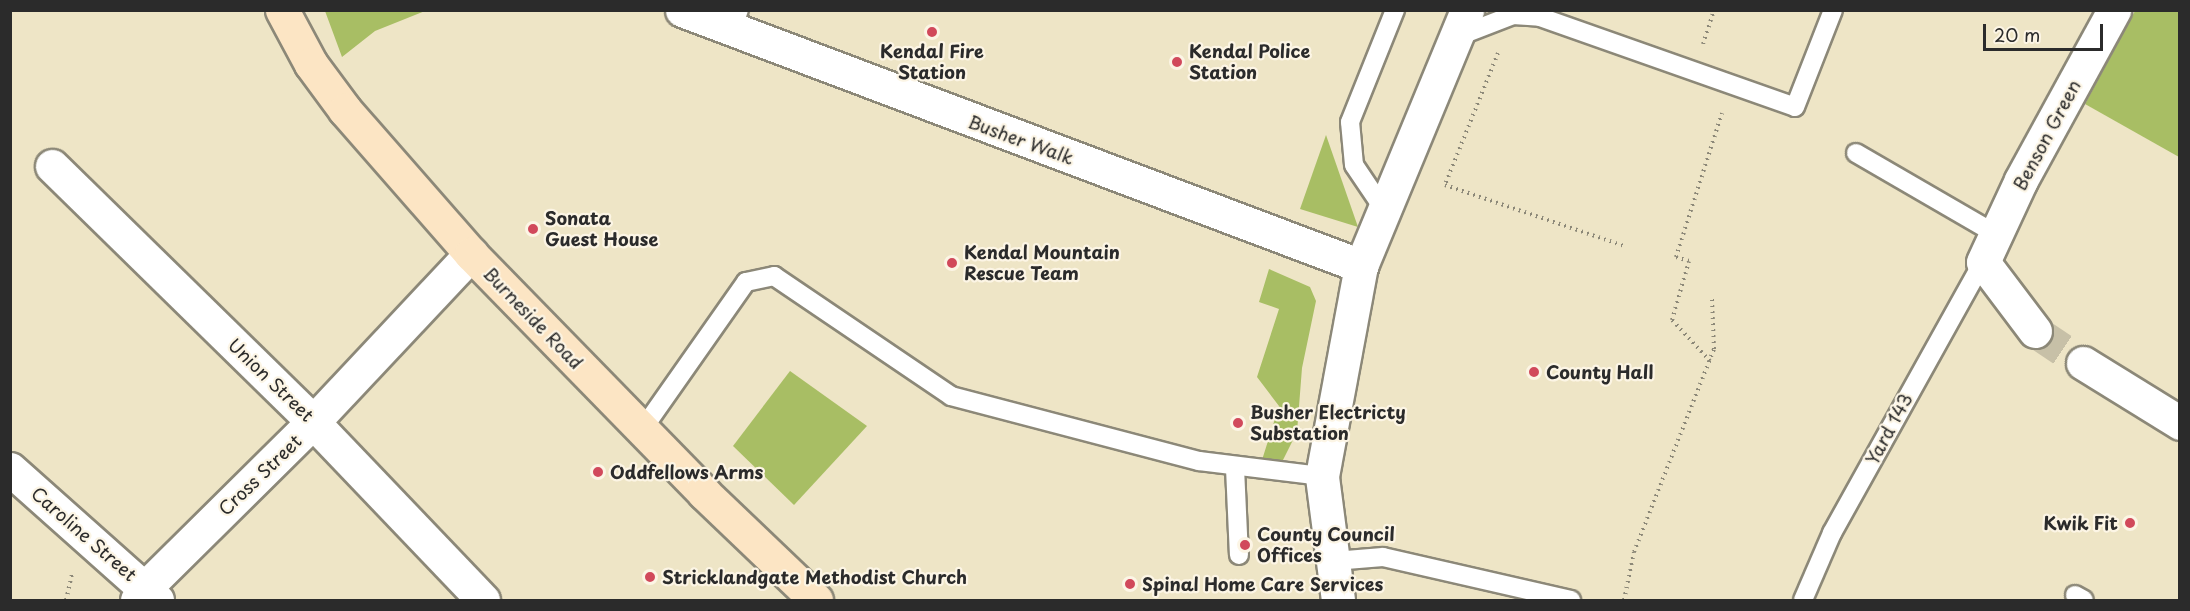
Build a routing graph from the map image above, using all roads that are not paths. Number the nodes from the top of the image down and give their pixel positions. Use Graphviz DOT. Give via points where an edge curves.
graph roads {
  1 [pos="282,10"];
  2 [pos="682,10"];
  3 [pos="1395,10"];
  4 [pos="1833,10"];
  5 [pos="2114,10"];
  6 [pos="736,21"];
  7 [pos="1460,24"];
  8 [pos="1856,153"];
  9 [pos="52,166"];
  10 [pos="1385,211"];
  11 [pos="1990,248"];
  12 [pos="471,254"];
  13 [pos="1361,266"];
  14 [pos="2035,331"];
  15 [pos="2083,363"];
  16 [pos="314,422"];
  17 [pos="2180,423"];
  18 [pos="642,430"];
  19 [pos="1235,468"];
  20 [pos="10,469"];
  21 [pos="1322,476"];
  22 [pos="1239,555"];
  23 [pos="1334,561"];
  24 [pos="146,596"];
  25 [pos="483,600"];
  26 [pos="816,600"];
  27 [pos="1338,600"];
  28 [pos="1571,600"];
  29 [pos="1803,600"];
  1 -- 12 [label="street, Burneside Road" via="311,64 345,110"];
  2 -- 6 [label="street, Busher Walk"];
  3 -- 10 [label="lane" via="1350,122 1354,165"];
  4 -- 7 [label="lane" via="1795,107 1540,17 1513,15"];
  5 -- 11 [label="street, Benson Green" via="2021,180"];
  6 -- 13 [label="street, Busher Walk"];
  7 -- 10 [label="street"];
  8 -- 11 [label="lane"];
  9 -- 16 [label="street, Union Street"];
  10 -- 13 [label="street"];
  11 -- 14 [label="street"];
  11 -- 29 [label="lane, Yard 143" via="1832,533"];
  12 -- 16 [label="street, Cross Street"];
  12 -- 18 [label="street, Burneside Road"];
  13 -- 21 [label="street"];
  15 -- 17 [label="street"];
  16 -- 24 [label="street, Cross Street"];
  16 -- 25 [label="street, Union Street"];
  18 -- 19 [label="lane" via="746,282 774,276 951,396"];
  18 -- 26 [label="street, Burneside Road"];
  19 -- 21 [label="lane"];
  19 -- 22 [label="lane"];
  20 -- 24 [label="street, Caroline Street"];
  21 -- 23 [label="street"];
  23 -- 27 [label="street"];
  23 -- 28 [label="lane" via="1383,556"];
}
